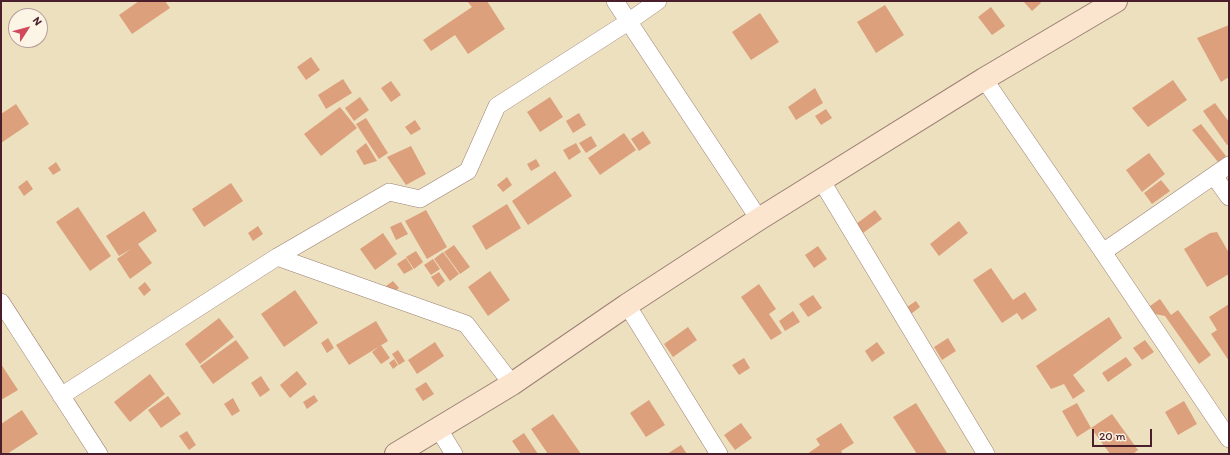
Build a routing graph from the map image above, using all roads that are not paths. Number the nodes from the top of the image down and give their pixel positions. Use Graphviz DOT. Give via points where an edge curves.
graph roads {
  1 [pos="615,1"];
  2 [pos="658,1"];
  3 [pos="1116,1"];
  4 [pos="628,22"];
  5 [pos="984,79"];
  6 [pos="1229,165"];
  7 [pos="1214,176"];
  8 [pos="822,180"];
  9 [pos="1229,197"];
  10 [pos="759,219"];
  11 [pos="1103,252"];
  12 [pos="277,257"];
  13 [pos="1,302"];
  14 [pos="627,305"];
  15 [pos="512,384"];
  16 [pos="61,396"];
  17 [pos="438,428"];
  18 [pos="1229,437"];
  19 [pos="99,454"];
  20 [pos="396,454"];
  21 [pos="454,454"];
  22 [pos="719,454"];
  23 [pos="986,454"];
  1 -- 4 [label="street"];
  2 -- 4 [label="street"];
  3 -- 5 [label="street"];
  4 -- 10 [label="street"];
  4 -- 12 [label="street" via="497,106 468,172 420,199 389,192"];
  5 -- 8 [label="street"];
  5 -- 11 [label="street"];
  6 -- 7 [label="street"];
  7 -- 9 [label="street"];
  7 -- 11 [label="street"];
  8 -- 10 [label="street"];
  8 -- 23 [label="street"];
  10 -- 14 [label="street"];
  11 -- 18 [label="street"];
  12 -- 15 [label="street" via="466,324"];
  12 -- 16 [label="street"];
  13 -- 16 [label="street"];
  14 -- 15 [label="street"];
  14 -- 22 [label="street"];
  15 -- 17 [label="street"];
  16 -- 19 [label="street"];
  17 -- 20 [label="street"];
  17 -- 21 [label="street"];
}
